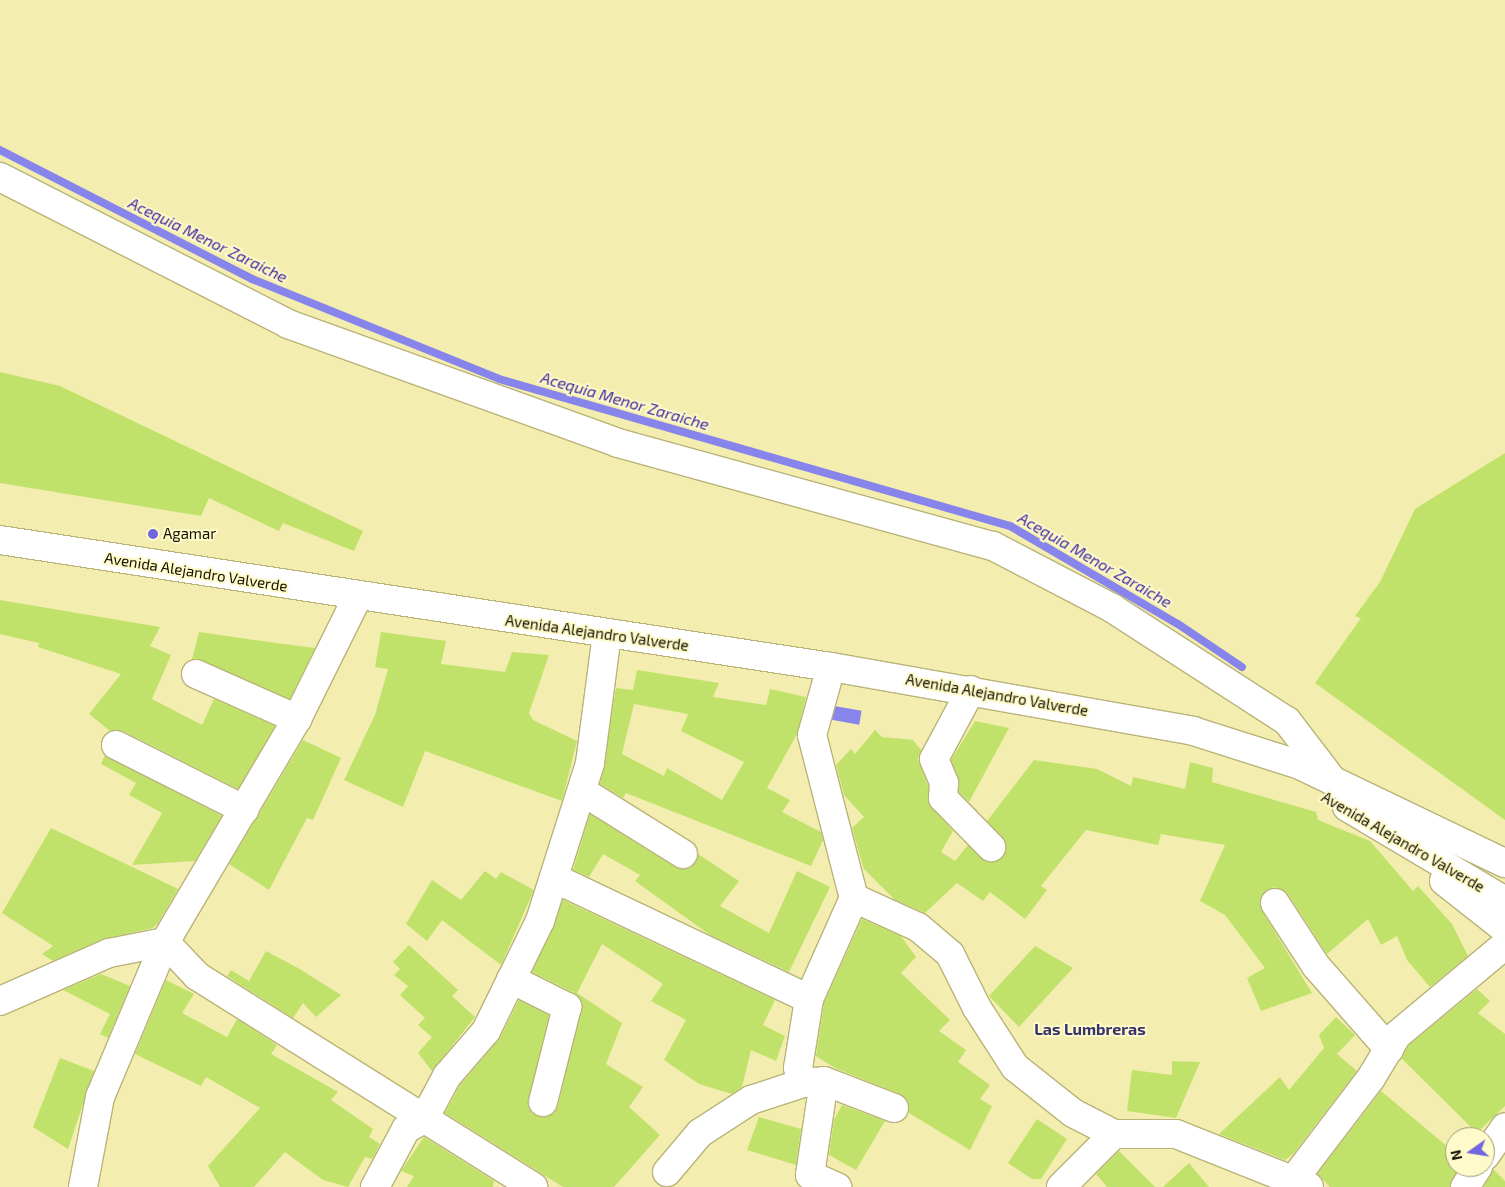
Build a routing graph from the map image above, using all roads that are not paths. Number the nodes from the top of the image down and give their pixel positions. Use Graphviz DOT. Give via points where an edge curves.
graph roads {
  1 [pos="0,176"];
  2 [pos="0,540"];
  3 [pos="357,598"];
  4 [pos="607,634"];
  5 [pos="831,667"];
  6 [pos="196,674"];
  7 [pos="971,690"];
  8 [pos="297,719"];
  9 [pos="1193,731"];
  10 [pos="116,745"];
  11 [pos="1333,781"];
  12 [pos="582,791"];
  13 [pos="244,810"];
  14 [pos="1359,813"];
  15 [pos="991,847"];
  16 [pos="683,854"];
  17 [pos="1505,863"];
  18 [pos="554,878"];
  19 [pos="854,898"];
  20 [pos="1505,901"];
  21 [pos="1275,903"];
  22 [pos="1505,929"];
  23 [pos="165,942"];
  24 [pos="1505,945"];
  25 [pos="511,979"];
  26 [pos="809,999"];
  27 [pos="0,1002"];
  28 [pos="1389,1049"];
  29 [pos="814,1082"];
  30 [pos="543,1102"];
  31 [pos="894,1108"];
  32 [pos="424,1119"];
  33 [pos="1505,1127"];
  34 [pos="1114,1134"];
  35 [pos="1495,1142"];
  36 [pos="666,1172"];
  37 [pos="521,1184"];
  38 [pos="1297,1185"];
  39 [pos="83,1187"];
  40 [pos="375,1187"];
  41 [pos="838,1187"];
  42 [pos="1061,1187"];
  1 -- 11 [label="street" via="288,324 618,442 992,546 1112,608 1286,721"];
  2 -- 3 [label="street, Avenida Alejandro Valverde"];
  3 -- 4 [label="street, Avenida Alejandro Valverde"];
  3 -- 8 [label="street"];
  4 -- 5 [label="street, Avenida Alejandro Valverde"];
  4 -- 12 [label="street" via="590,763"];
  5 -- 7 [label="street, Avenida Alejandro Valverde"];
  5 -- 19 [label="street" via="812,735"];
  6 -- 8 [label="street"];
  7 -- 9 [label="street, Avenida Alejandro Valverde"];
  7 -- 15 [label="street" via="934,759 944,783 943,798"];
  8 -- 13 [label="street"];
  9 -- 11 [label="street, Avenida Alejandro Valverde" via="1300,766"];
  9 -- 14 [label="street, Avenida Alejandro Valverde"];
  10 -- 13 [label="street"];
  11 -- 17 [label="street, Avenida Alejandro Valverde"];
  12 -- 16 [label="street"];
  12 -- 18 [label="street"];
  13 -- 23 [label="street"];
  14 -- 20 [label="street, Avenida Alejandro Valverde"];
  14 -- 22 [label="street"];
  18 -- 25 [label="street" via="540,921"];
  18 -- 26 [label="street"];
  19 -- 26 [label="street"];
  19 -- 34 [label="street" via="918,926 950,954 977,1008 1016,1067 1073,1113"];
  21 -- 28 [label="street" via="1316,966"];
  23 -- 27 [label="street" via="109,953"];
  23 -- 32 [label="street" via="197,976"];
  23 -- 39 [label="street" via="100,1097"];
  24 -- 28 [label="street" via="1397,1035"];
  25 -- 30 [label="street" via="567,1007"];
  25 -- 32 [label="street" via="486,1032 447,1076"];
  26 -- 29 [label="street" via="798,1068"];
  28 -- 38 [label="street"];
  29 -- 31 [label="street"];
  29 -- 36 [label="street" via="751,1100 700,1133"];
  29 -- 41 [label="street" via="810,1175"];
  32 -- 37 [label="street"];
  32 -- 40 [label="street" via="406,1129"];
  33 -- 35 [label="street"];
  34 -- 38 [label="street" via="1176,1134"];
  34 -- 42 [label="street"];
}
